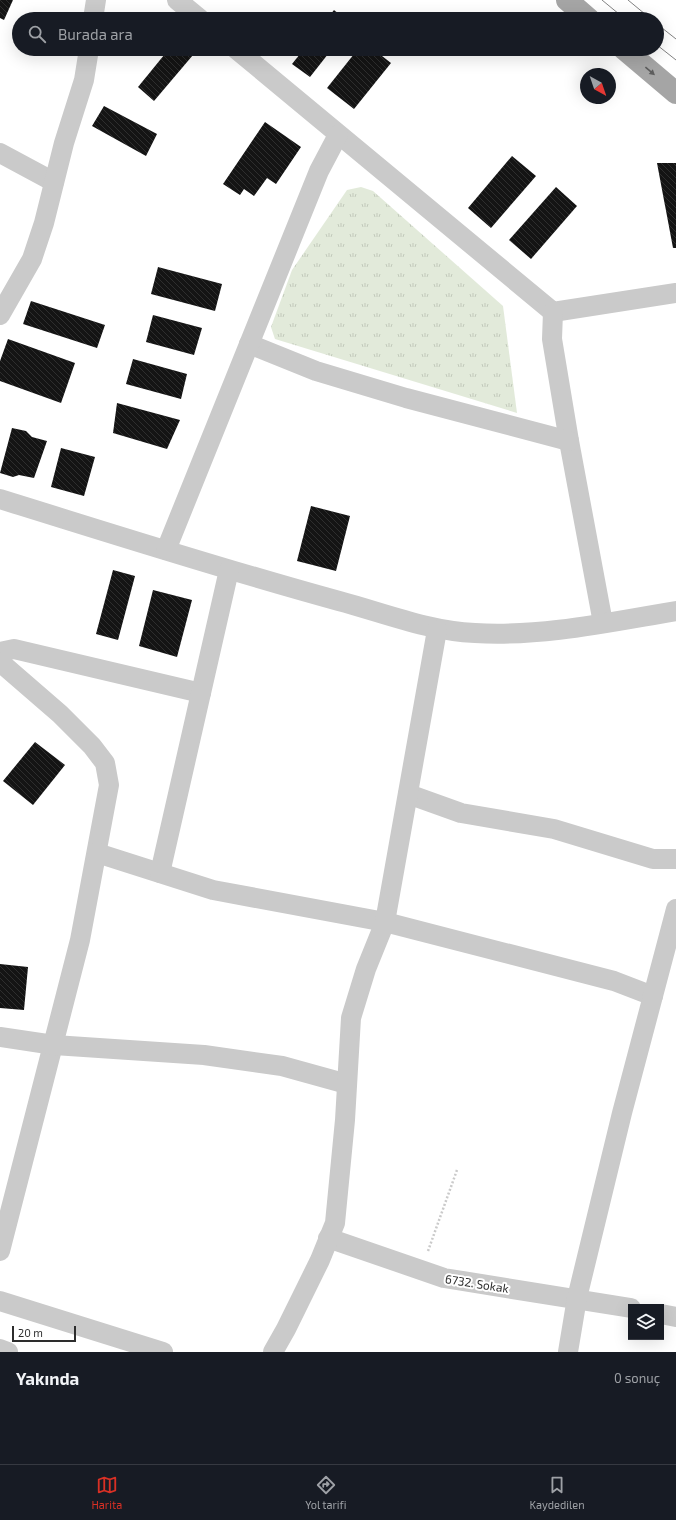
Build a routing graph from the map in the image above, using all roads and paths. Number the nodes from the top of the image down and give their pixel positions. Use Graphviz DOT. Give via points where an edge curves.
graph roads {
  1 [pos="96,0"];
  2 [pos="177,0"];
  3 [pos="567,0"];
  4 [pos="94,12"];
  5 [pos="192,12"];
  6 [pos="581,12"];
  7 [pos="88,56"];
  8 [pos="244,56"];
  9 [pos="632,56"];
  10 [pos="676,93"];
  11 [pos="338,135"];
  12 [pos="0,153"];
  13 [pos="54,182"];
  14 [pos="676,293"];
  15 [pos="553,312"];
  16 [pos="0,315"];
  17 [pos="249,344"];
  18 [pos="569,441"];
  19 [pos="0,499"];
  20 [pos="166,550"];
  21 [pos="229,570"];
  22 [pos="676,611"];
  23 [pos="603,623"];
  24 [pos="437,630"];
  25 [pos="0,652"];
  26 [pos="0,662"];
  27 [pos="201,694"];
  28 [pos="408,794"];
  29 [pos="97,854"];
  30 [pos="676,859"];
  31 [pos="160,873"];
  32 [pos="676,909"];
  33 [pos="385,922"];
  34 [pos="653,996"];
  35 [pos="0,1037"];
  36 [pos="54,1045"];
  37 [pos="347,1084"];
  38 [pos="457,1170"];
  39 [pos="328,1238"];
  40 [pos="0,1251"];
  41 [pos="421,1270"];
  42 [pos="577,1298"];
  43 [pos="0,1300"];
  44 [pos="628,1307"];
  45 [pos="664,1315"];
  46 [pos="676,1317"];
  47 [pos="0,1349"];
  48 [pos="8,1352"];
  49 [pos="163,1352"];
  50 [pos="273,1352"];
  51 [pos="568,1352"];
  1 -- 4 [label="street"];
  2 -- 5 [label="street"];
  3 -- 6 [label="main road"];
  7 -- 13 [label="street" via="84,80"];
  8 -- 11 [label="street"];
  9 -- 10 [label="main road, one-way"];
  11 -- 15 [label="street"];
  11 -- 17 [label="street" via="319,171"];
  12 -- 13 [label="street"];
  13 -- 16 [label="street" via="32,259"];
  14 -- 15 [label="street"];
  15 -- 18 [label="street" via="552,339"];
  17 -- 18 [label="street" via="316,371 406,398"];
  17 -- 20 [label="street"];
  18 -- 23 [label="street"];
  19 -- 20 [label="street"];
  20 -- 21 [label="street"];
  21 -- 24 [label="street"];
  21 -- 27 [label="street"];
  22 -- 23 [label="street"];
  23 -- 24 [label="street" via="504,634"];
  24 -- 28 [label="street"];
  25 -- 27 [label="street" via="14,649"];
  26 -- 29 [label="street" via="60,714 105,763 109,785"];
  27 -- 31 [label="street"];
  28 -- 30 [label="street" via="461,813 554,829 653,859"];
  28 -- 33 [label="street"];
  29 -- 31 [label="street"];
  29 -- 36 [label="street" via="80,940"];
  31 -- 33 [label="street" via="213,890"];
  32 -- 34 [label="street"];
  33 -- 34 [label="street" via="614,981"];
  33 -- 37 [label="street" via="366,969 351,1018"];
  34 -- 42 [label="street"];
  35 -- 36 [label="street"];
  36 -- 37 [label="street" via="204,1055 282,1066"];
  36 -- 40 [label="street"];
  37 -- 39 [label="street" via="335,1223"];
  38 -- 41 [label="path"];
  39 -- 41 [label="street, 6732. Sokak"];
  39 -- 50 [label="street"];
  41 -- 42 [label="street, 6732. Sokak" via="444,1278"];
  42 -- 44 [label="street, 6732. Sokak"];
  42 -- 51 [label="street"];
  43 -- 49 [label="street"];
  45 -- 46 [label="street"];
  47 -- 48 [label="street"];
}
